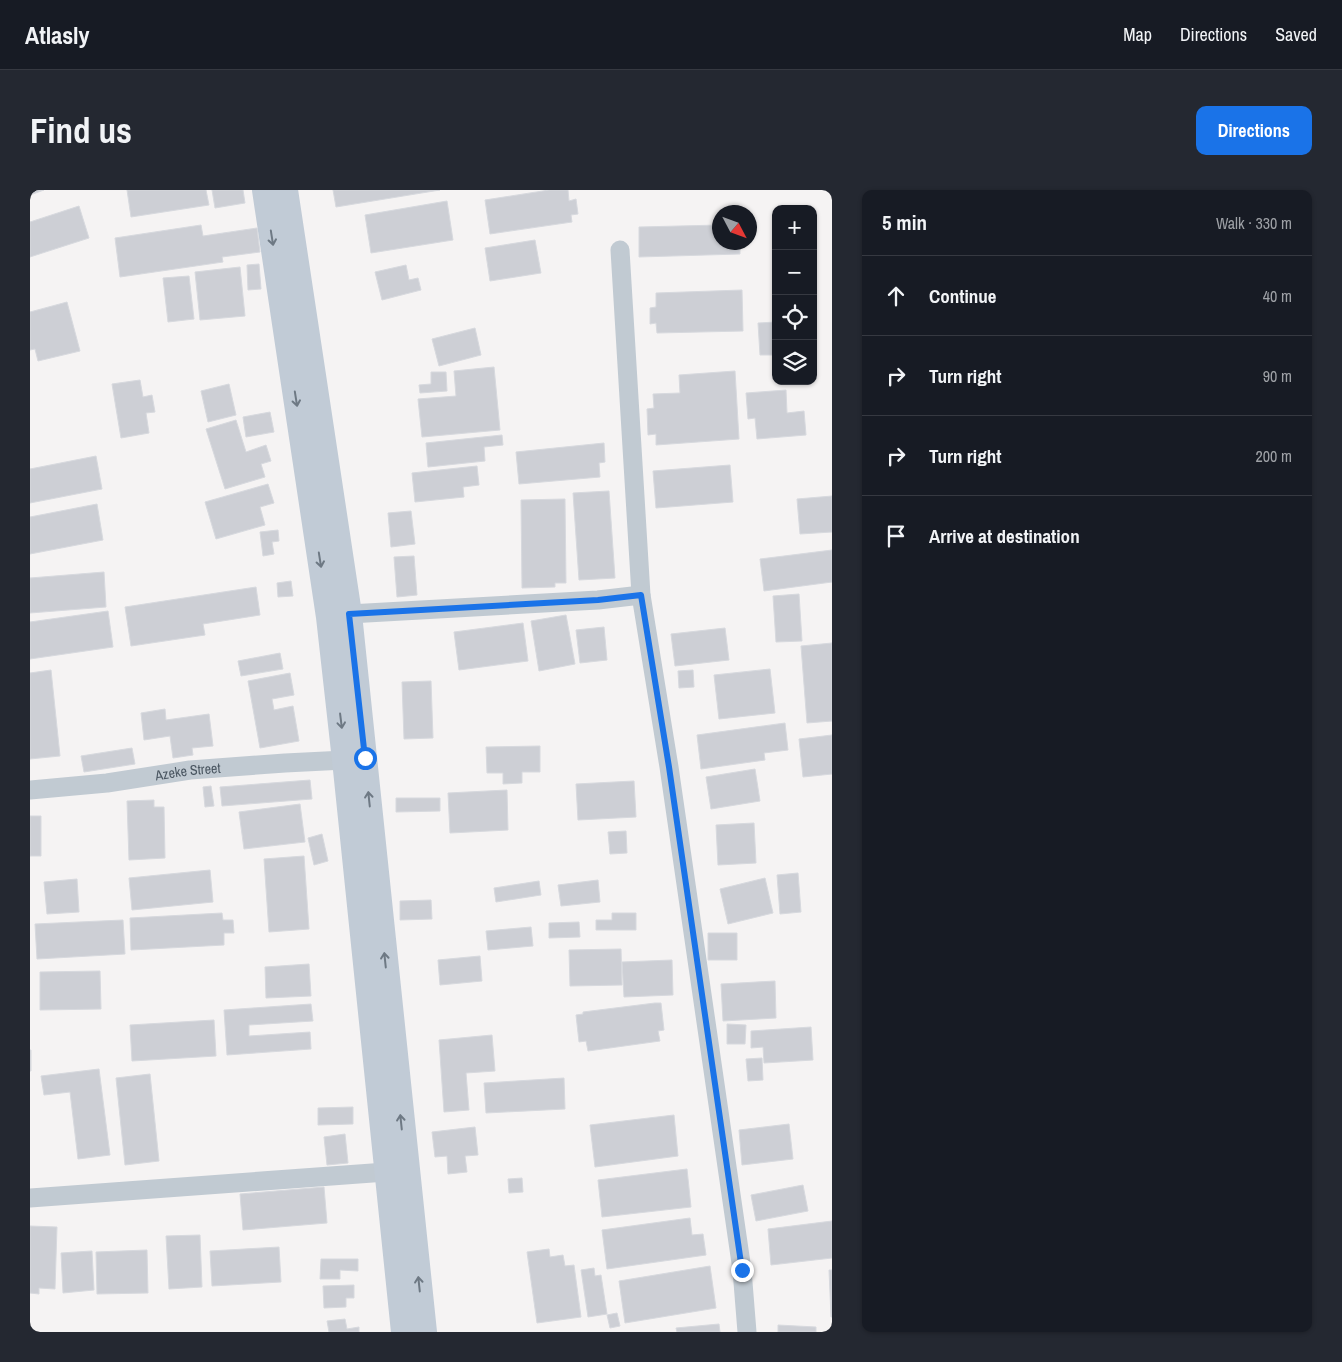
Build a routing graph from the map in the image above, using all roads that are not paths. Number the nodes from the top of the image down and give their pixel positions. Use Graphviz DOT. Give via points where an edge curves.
graph roads {
  1 [pos="265,190"];
  2 [pos="285,190"];
  3 [pos="620,250"];
  4 [pos="641,595"];
  5 [pos="349,614"];
  6 [pos="345,760"];
  7 [pos="30,790"];
  8 [pos="386,1172"];
  9 [pos="30,1198"];
  10 [pos="404,1332"];
  11 [pos="424,1332"];
  12 [pos="747,1332"];
  1 -- 6 [label="main road, one-way" via="328,617"];
  2 -- 5 [label="main road"];
  3 -- 4 [label="street"];
  4 -- 5 [label="street"];
  4 -- 12 [label="street" via="742,1270"];
  11 -- 5 [label="main road, one-way"];
  6 -- 7 [label="street, Azeke Street" via="190,770"];
  6 -- 8 [label="main road"];
  8 -- 9 [label="street"];
  8 -- 10 [label="main road"];
}
